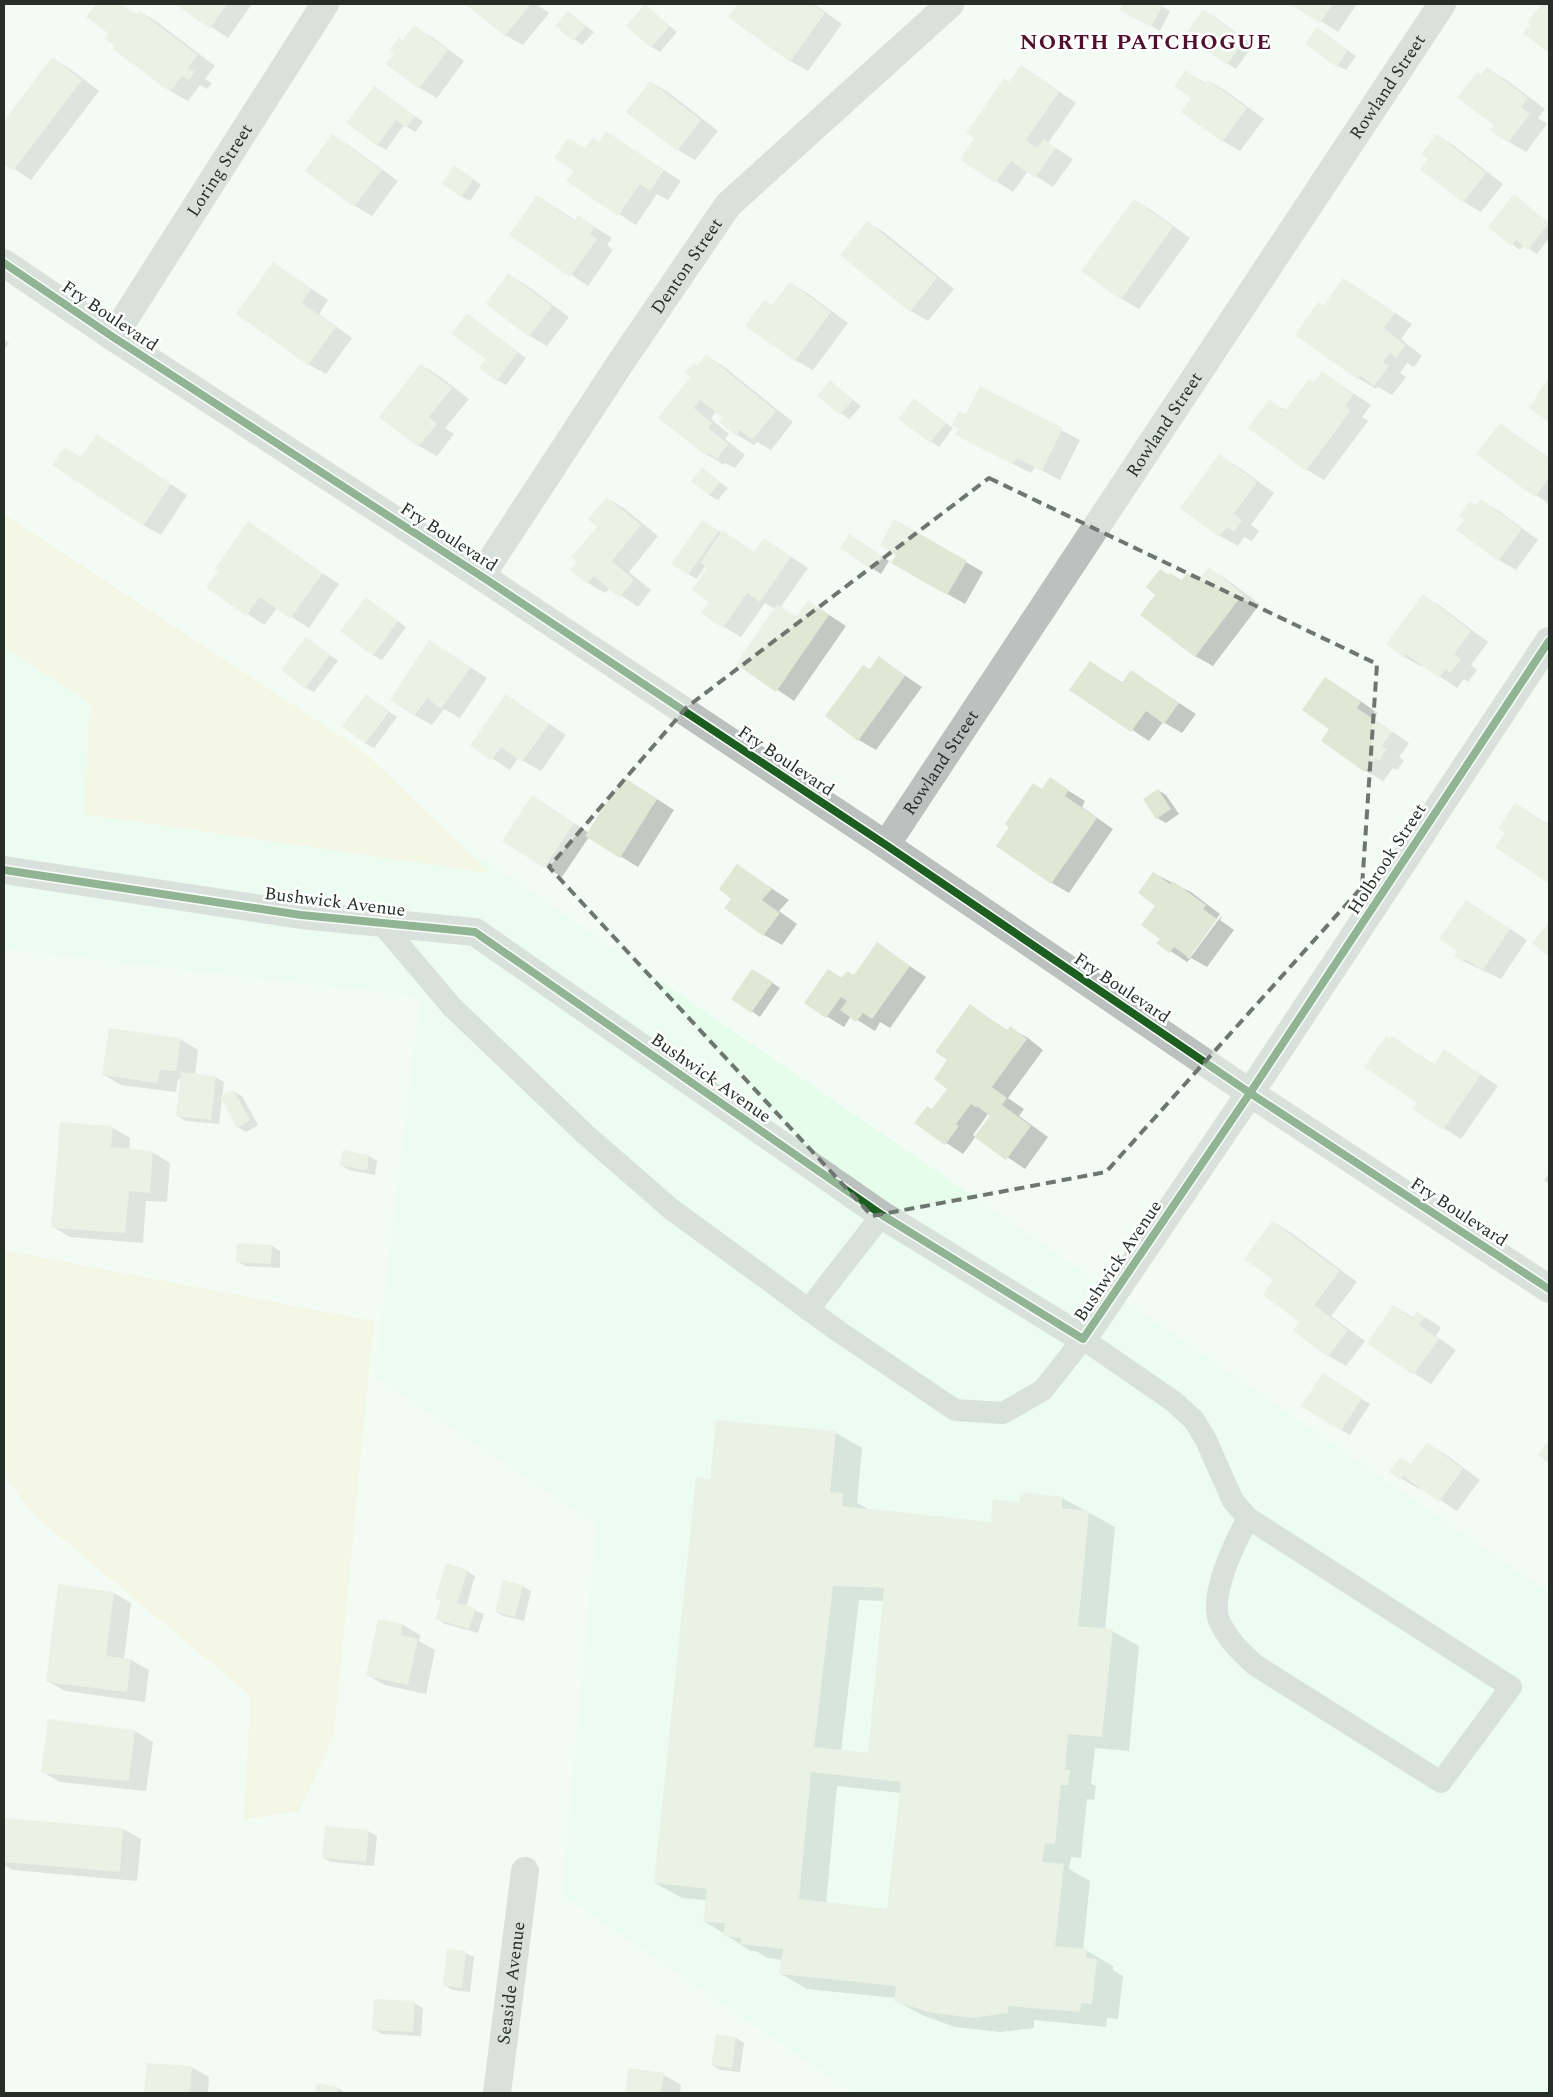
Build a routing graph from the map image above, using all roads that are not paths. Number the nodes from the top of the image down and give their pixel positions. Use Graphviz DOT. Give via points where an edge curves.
graph roads {
  1 [pos="325,4"];
  2 [pos="950,4"];
  3 [pos="1442,4"];
  4 [pos="4,263"];
  5 [pos="113,337"];
  6 [pos="481,576"];
  7 [pos="1549,641"];
  8 [pos="886,845"];
  9 [pos="4,870"];
  10 [pos="381,923"];
  11 [pos="1250,1093"];
  12 [pos="882,1215"];
  13 [pos="1549,1289"];
  14 [pos="808,1310"];
  15 [pos="1083,1339"];
  16 [pos="1248,1518"];
  17 [pos="525,1871"];
  18 [pos="497,2093"];
  1 -- 5 [label="street, Loring Street"];
  2 -- 6 [label="street, Denton Street" via="728,205"];
  3 -- 8 [label="street, Rowland Street"];
  4 -- 5 [label="street, Fry Boulevard"];
  5 -- 6 [label="street, Fry Boulevard"];
  6 -- 8 [label="street, Fry Boulevard"];
  7 -- 11 [label="street, Holbrook Street"];
  8 -- 11 [label="street, Fry Boulevard"];
  9 -- 10 [label="street, Bushwick Avenue" via="301,915"];
  10 -- 12 [label="street, Bushwick Avenue" via="475,932"];
  10 -- 14 [label="lane" via="452,1007 585,1134 671,1209"];
  11 -- 13 [label="street, Fry Boulevard"];
  11 -- 15 [label="street, Bushwick Avenue"];
  12 -- 14 [label="lane"];
  12 -- 15 [label="street, Bushwick Avenue"];
  14 -- 15 [label="lane" via="956,1410 1003,1413 1043,1390"];
  15 -- 16 [label="lane" via="1174,1401 1194,1420 1233,1501"];
  16 -- 16 [label="lane" via="1511,1687 1441,1782 1255,1665 1232,1641 1218,1619 1216,1603 1232,1547"];
  17 -- 18 [label="street, Seaside Avenue"];
}
